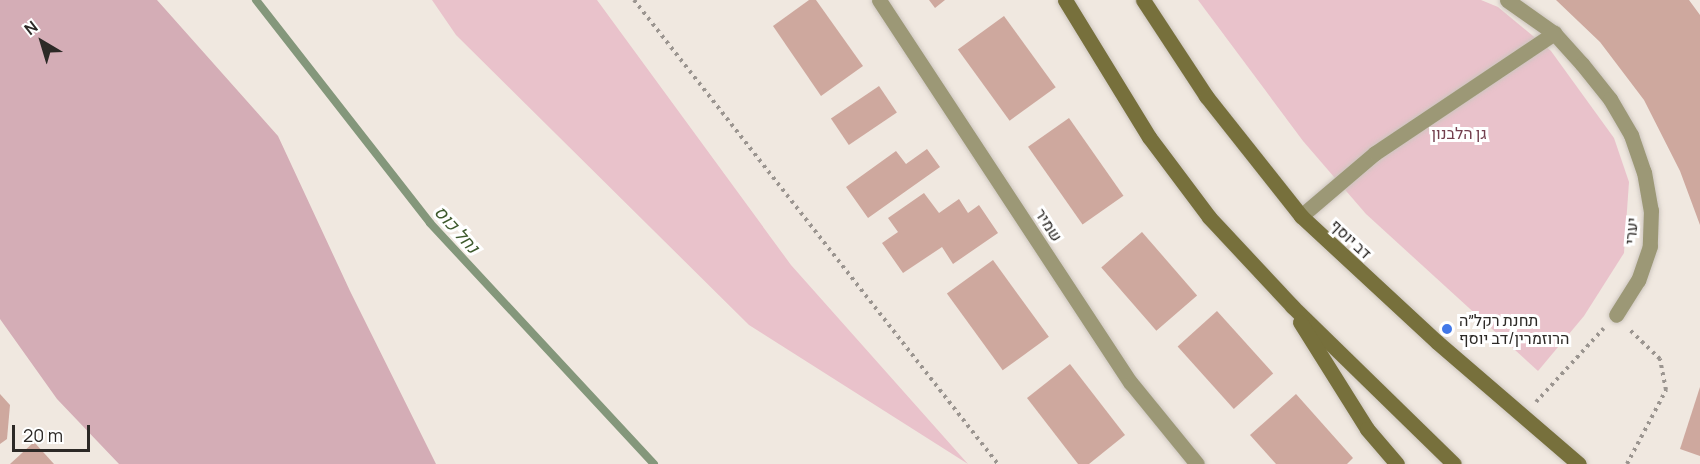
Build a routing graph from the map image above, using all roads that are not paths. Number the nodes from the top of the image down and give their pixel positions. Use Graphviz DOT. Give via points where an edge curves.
graph roads {
  1 [pos="879,0"];
  2 [pos="1065,0"];
  3 [pos="1143,0"];
  4 [pos="1507,0"];
  5 [pos="1554,33"];
  6 [pos="1301,216"];
  7 [pos="1292,306"];
  8 [pos="1616,315"];
  9 [pos="1197,464"];
  10 [pos="1397,464"];
  11 [pos="1454,464"];
  12 [pos="1579,464"];
  1 -- 9 [label="street, שמיר" via="1131,383"];
  2 -- 7 [label="main road" via="1156,146 1209,217"];
  3 -- 6 [label="main road, דב יוסף" via="1206,96"];
  4 -- 5 [label="street, יערי"];
  5 -- 6 [label="street" via="1375,153"];
  5 -- 8 [label="street, יערי" via="1610,99 1631,135 1644,172 1651,210 1650,246 1638,280"];
  6 -- 12 [label="main road, דב יוסף"];
  7 -- 10 [label="main road" via="1328,373 1366,429"];
  7 -- 11 [label="main road"];
}
